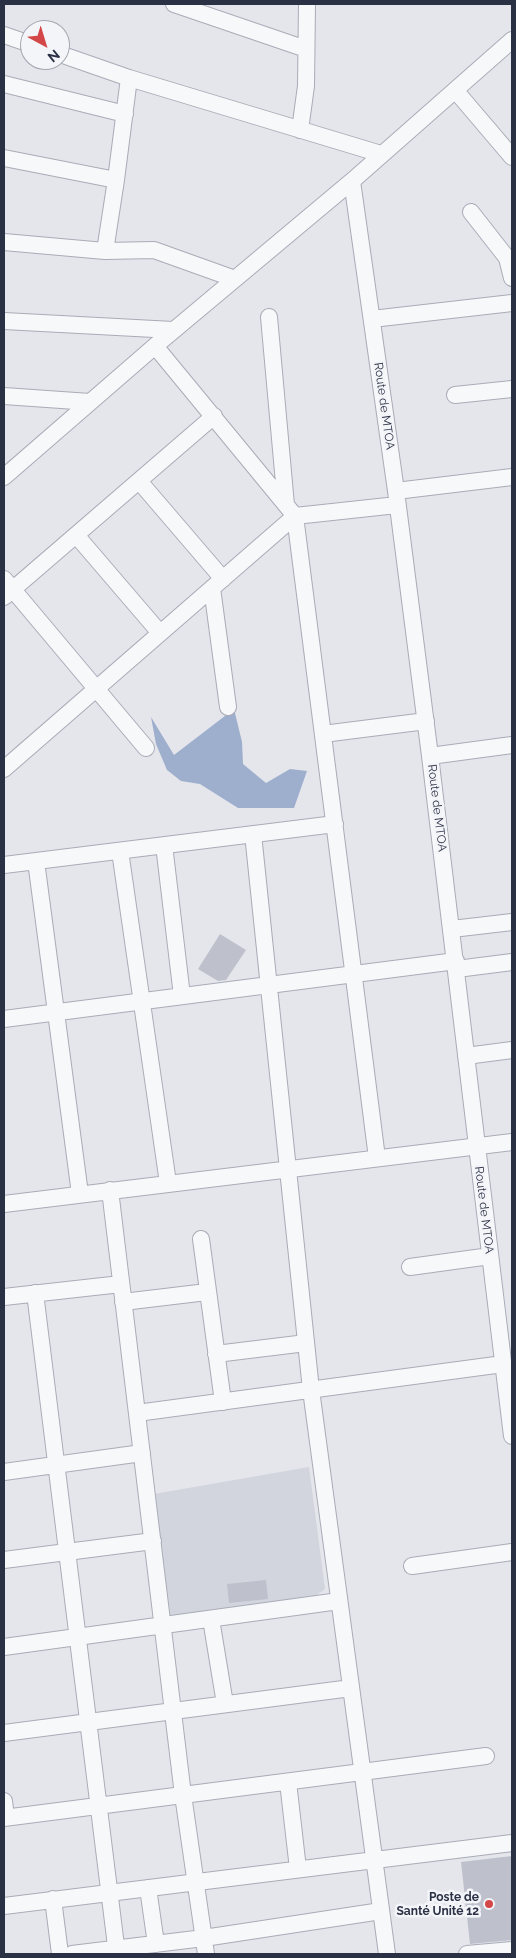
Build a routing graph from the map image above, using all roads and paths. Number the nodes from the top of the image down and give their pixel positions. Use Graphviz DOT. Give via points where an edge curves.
graph roads {
  1 [pos="174,4"];
  2 [pos="307,4"];
  3 [pos="4,35"];
  4 [pos="512,40"];
  5 [pos="20,41"];
  6 [pos="306,48"];
  7 [pos="70,57"];
  8 [pos="129,78"];
  9 [pos="4,84"];
  10 [pos="455,90"];
  11 [pos="125,114"];
  12 [pos="300,130"];
  13 [pos="381,154"];
  14 [pos="512,157"];
  15 [pos="4,158"];
  16 [pos="116,180"];
  17 [pos="352,181"];
  18 [pos="471,212"];
  19 [pos="4,242"];
  20 [pos="105,250"];
  21 [pos="510,256"];
  22 [pos="512,278"];
  23 [pos="235,279"];
  24 [pos="512,303"];
  25 [pos="268,317"];
  26 [pos="372,319"];
  27 [pos="4,321"];
  28 [pos="173,330"];
  29 [pos="155,346"];
  30 [pos="512,389"];
  31 [pos="455,395"];
  32 [pos="4,396"];
  33 [pos="90,402"];
  34 [pos="214,416"];
  35 [pos="512,476"];
  36 [pos="4,477"];
  37 [pos="139,481"];
  38 [pos="397,498"];
  39 [pos="291,510"];
  40 [pos="76,535"];
  41 [pos="218,583"];
  42 [pos="7,588"];
  43 [pos="160,633"];
  44 [pos="96,688"];
  45 [pos="228,707"];
  46 [pos="426,722"];
  47 [pos="323,734"];
  48 [pos="512,746"];
  49 [pos="146,748"];
  50 [pos="430,756"];
  51 [pos="4,769"];
  52 [pos="335,824"];
  53 [pos="253,834"];
  54 [pos="164,845"];
  55 [pos="120,851"];
  56 [pos="36,861"];
  57 [pos="4,865"];
  58 [pos="512,922"];
  59 [pos="452,929"];
  60 [pos="512,962"];
  61 [pos="456,965"];
  62 [pos="354,974"];
  63 [pos="269,985"];
  64 [pos="182,996"];
  65 [pos="142,1002"];
  66 [pos="56,1012"];
  67 [pos="4,1019"];
  68 [pos="512,1050"];
  69 [pos="466,1056"];
  70 [pos="512,1142"];
  71 [pos="476,1146"];
  72 [pos="377,1158"];
  73 [pos="288,1170"];
  74 [pos="168,1183"];
  75 [pos="110,1190"];
  76 [pos="80,1194"];
  77 [pos="4,1204"];
  78 [pos="201,1239"];
  79 [pos="490,1256"];
  80 [pos="410,1267"];
  81 [pos="121,1284"];
  82 [pos="207,1292"];
  83 [pos="35,1293"];
  84 [pos="4,1297"];
  85 [pos="124,1302"];
  86 [pos="504,1308"];
  87 [pos="306,1343"];
  88 [pos="216,1354"];
  89 [pos="503,1364"];
  90 [pos="311,1390"];
  91 [pos="223,1402"];
  92 [pos="137,1413"];
  93 [pos="512,1436"];
  94 [pos="142,1454"];
  95 [pos="56,1465"];
  96 [pos="4,1472"];
  97 [pos="153,1541"];
  98 [pos="67,1552"];
  99 [pos="512,1552"];
  100 [pos="4,1560"];
  101 [pos="412,1566"];
  102 [pos="340,1601"];
  103 [pos="211,1619"];
  104 [pos="163,1625"];
  105 [pos="77,1637"];
  106 [pos="4,1647"];
  107 [pos="351,1688"];
  108 [pos="225,1704"];
  109 [pos="174,1711"];
  110 [pos="88,1722"];
  111 [pos="4,1733"];
  112 [pos="486,1756"];
  113 [pos="362,1772"];
  114 [pos="288,1782"];
  115 [pos="183,1795"];
  116 [pos="98,1806"];
  117 [pos="5,1812"];
  118 [pos="512,1843"];
  119 [pos="374,1860"];
  120 [pos="298,1870"];
  121 [pos="196,1882"];
  122 [pos="148,1888"];
  123 [pos="109,1893"];
  124 [pos="53,1899"];
  125 [pos="4,1906"];
  126 [pos="381,1911"];
  127 [pos="204,1938"];
  128 [pos="156,1944"];
  129 [pos="116,1952"];
  130 [pos="502,1952"];
  131 [pos="60,1954"];
  132 [pos="72,1954"];
  133 [pos="206,1954"];
  134 [pos="387,1954"];
  135 [pos="467,1954"];
  1 -- 6 [label="street"];
  2 -- 6 [label="street"];
  3 -- 5 [label="street"];
  4 -- 10 [label="street"];
  6 -- 12 [label="street" via="306,86"];
  7 -- 8 [label="street"];
  8 -- 11 [label="street"];
  8 -- 12 [label="street"];
  9 -- 11 [label="street"];
  10 -- 13 [label="street"];
  10 -- 14 [label="street"];
  11 -- 16 [label="street"];
  12 -- 13 [label="street"];
  13 -- 17 [label="street"];
  15 -- 16 [label="street"];
  16 -- 20 [label="street"];
  17 -- 23 [label="street"];
  17 -- 26 [label="street, Route de MTOA"];
  18 -- 21 [label="street"];
  19 -- 20 [label="street"];
  20 -- 23 [label="street" via="154,250"];
  21 -- 22 [label="street"];
  23 -- 28 [label="street"];
  24 -- 26 [label="street"];
  25 -- 39 [label="street"];
  26 -- 38 [label="street, Route de MTOA"];
  27 -- 28 [label="street"];
  28 -- 29 [label="street"];
  29 -- 33 [label="street"];
  29 -- 34 [label="street"];
  30 -- 31 [label="street"];
  32 -- 33 [label="street"];
  33 -- 36 [label="street"];
  34 -- 37 [label="street"];
  34 -- 39 [label="street"];
  35 -- 38 [label="street"];
  37 -- 40 [label="street"];
  37 -- 41 [label="street"];
  38 -- 39 [label="street"];
  38 -- 46 [label="street, Route de MTOA"];
  39 -- 41 [label="street"];
  39 -- 47 [label="street"];
  40 -- 42 [label="street"];
  40 -- 43 [label="street"];
  41 -- 43 [label="street"];
  41 -- 45 [label="street"];
  42 -- 44 [label="street"];
  43 -- 44 [label="street"];
  44 -- 49 [label="street"];
  44 -- 51 [label="street"];
  46 -- 47 [label="street"];
  46 -- 50 [label="street, Route de MTOA"];
  47 -- 52 [label="street"];
  48 -- 50 [label="street"];
  50 -- 59 [label="street, Route de MTOA"];
  52 -- 53 [label="street"];
  52 -- 62 [label="street"];
  53 -- 54 [label="street"];
  53 -- 63 [label="street"];
  54 -- 55 [label="street"];
  54 -- 64 [label="street"];
  55 -- 56 [label="street"];
  55 -- 65 [label="street"];
  56 -- 57 [label="street"];
  56 -- 66 [label="street"];
  58 -- 59 [label="street"];
  59 -- 61 [label="street, Route de MTOA"];
  60 -- 61 [label="street"];
  61 -- 62 [label="street"];
  61 -- 69 [label="street, Route de MTOA"];
  62 -- 63 [label="street"];
  62 -- 72 [label="street"];
  63 -- 64 [label="street"];
  63 -- 73 [label="street"];
  64 -- 65 [label="street"];
  65 -- 66 [label="street"];
  65 -- 74 [label="street"];
  66 -- 67 [label="street"];
  66 -- 76 [label="street"];
  68 -- 69 [label="street"];
  69 -- 71 [label="street, Route de MTOA"];
  70 -- 71 [label="street"];
  71 -- 72 [label="street"];
  71 -- 79 [label="street, Route de MTOA"];
  72 -- 73 [label="street"];
  73 -- 74 [label="street"];
  73 -- 87 [label="street"];
  74 -- 75 [label="street"];
  75 -- 76 [label="street"];
  75 -- 81 [label="street"];
  76 -- 77 [label="street"];
  78 -- 82 [label="street"];
  79 -- 80 [label="street"];
  79 -- 86 [label="street, Route de MTOA"];
  81 -- 83 [label="street"];
  81 -- 85 [label="street"];
  82 -- 85 [label="street"];
  82 -- 88 [label="street"];
  83 -- 84 [label="street"];
  83 -- 95 [label="street"];
  85 -- 92 [label="street"];
  86 -- 89 [label="street, Route de MTOA"];
  87 -- 88 [label="street"];
  87 -- 90 [label="street"];
  88 -- 91 [label="street"];
  89 -- 90 [label="street"];
  89 -- 93 [label="street, Route de MTOA"];
  90 -- 91 [label="street"];
  90 -- 102 [label="street"];
  91 -- 92 [label="street"];
  92 -- 94 [label="street"];
  94 -- 95 [label="street"];
  94 -- 97 [label="street"];
  95 -- 96 [label="street"];
  95 -- 98 [label="street"];
  97 -- 98 [label="street"];
  97 -- 104 [label="street"];
  98 -- 100 [label="street"];
  98 -- 105 [label="street"];
  99 -- 101 [label="street"];
  102 -- 103 [label="street"];
  102 -- 107 [label="street"];
  103 -- 104 [label="street"];
  103 -- 108 [label="street"];
  104 -- 105 [label="street"];
  104 -- 109 [label="street"];
  105 -- 106 [label="street"];
  105 -- 110 [label="street"];
  107 -- 108 [label="street"];
  107 -- 113 [label="street"];
  108 -- 109 [label="street"];
  109 -- 110 [label="street"];
  109 -- 115 [label="street"];
  110 -- 111 [label="street"];
  110 -- 116 [label="street"];
  112 -- 113 [label="street"];
  113 -- 114 [label="street"];
  113 -- 119 [label="street"];
  114 -- 115 [label="street"];
  114 -- 120 [label="street"];
  115 -- 116 [label="street"];
  115 -- 121 [label="street"];
  116 -- 117 [label="street"];
  116 -- 123 [label="street"];
  118 -- 119 [label="street"];
  119 -- 120 [label="street"];
  119 -- 126 [label="street"];
  120 -- 121 [label="street"];
  121 -- 122 [label="street"];
  121 -- 127 [label="street"];
  122 -- 123 [label="street"];
  122 -- 128 [label="street"];
  123 -- 124 [label="street"];
  123 -- 129 [label="street"];
  124 -- 125 [label="street"];
  124 -- 131 [label="street"];
  126 -- 127 [label="street"];
  126 -- 134 [label="street"];
  127 -- 128 [label="street"];
  127 -- 133 [label="street"];
  128 -- 129 [label="street"];
  129 -- 132 [label="street"];
  130 -- 135 [label="street"];
}
